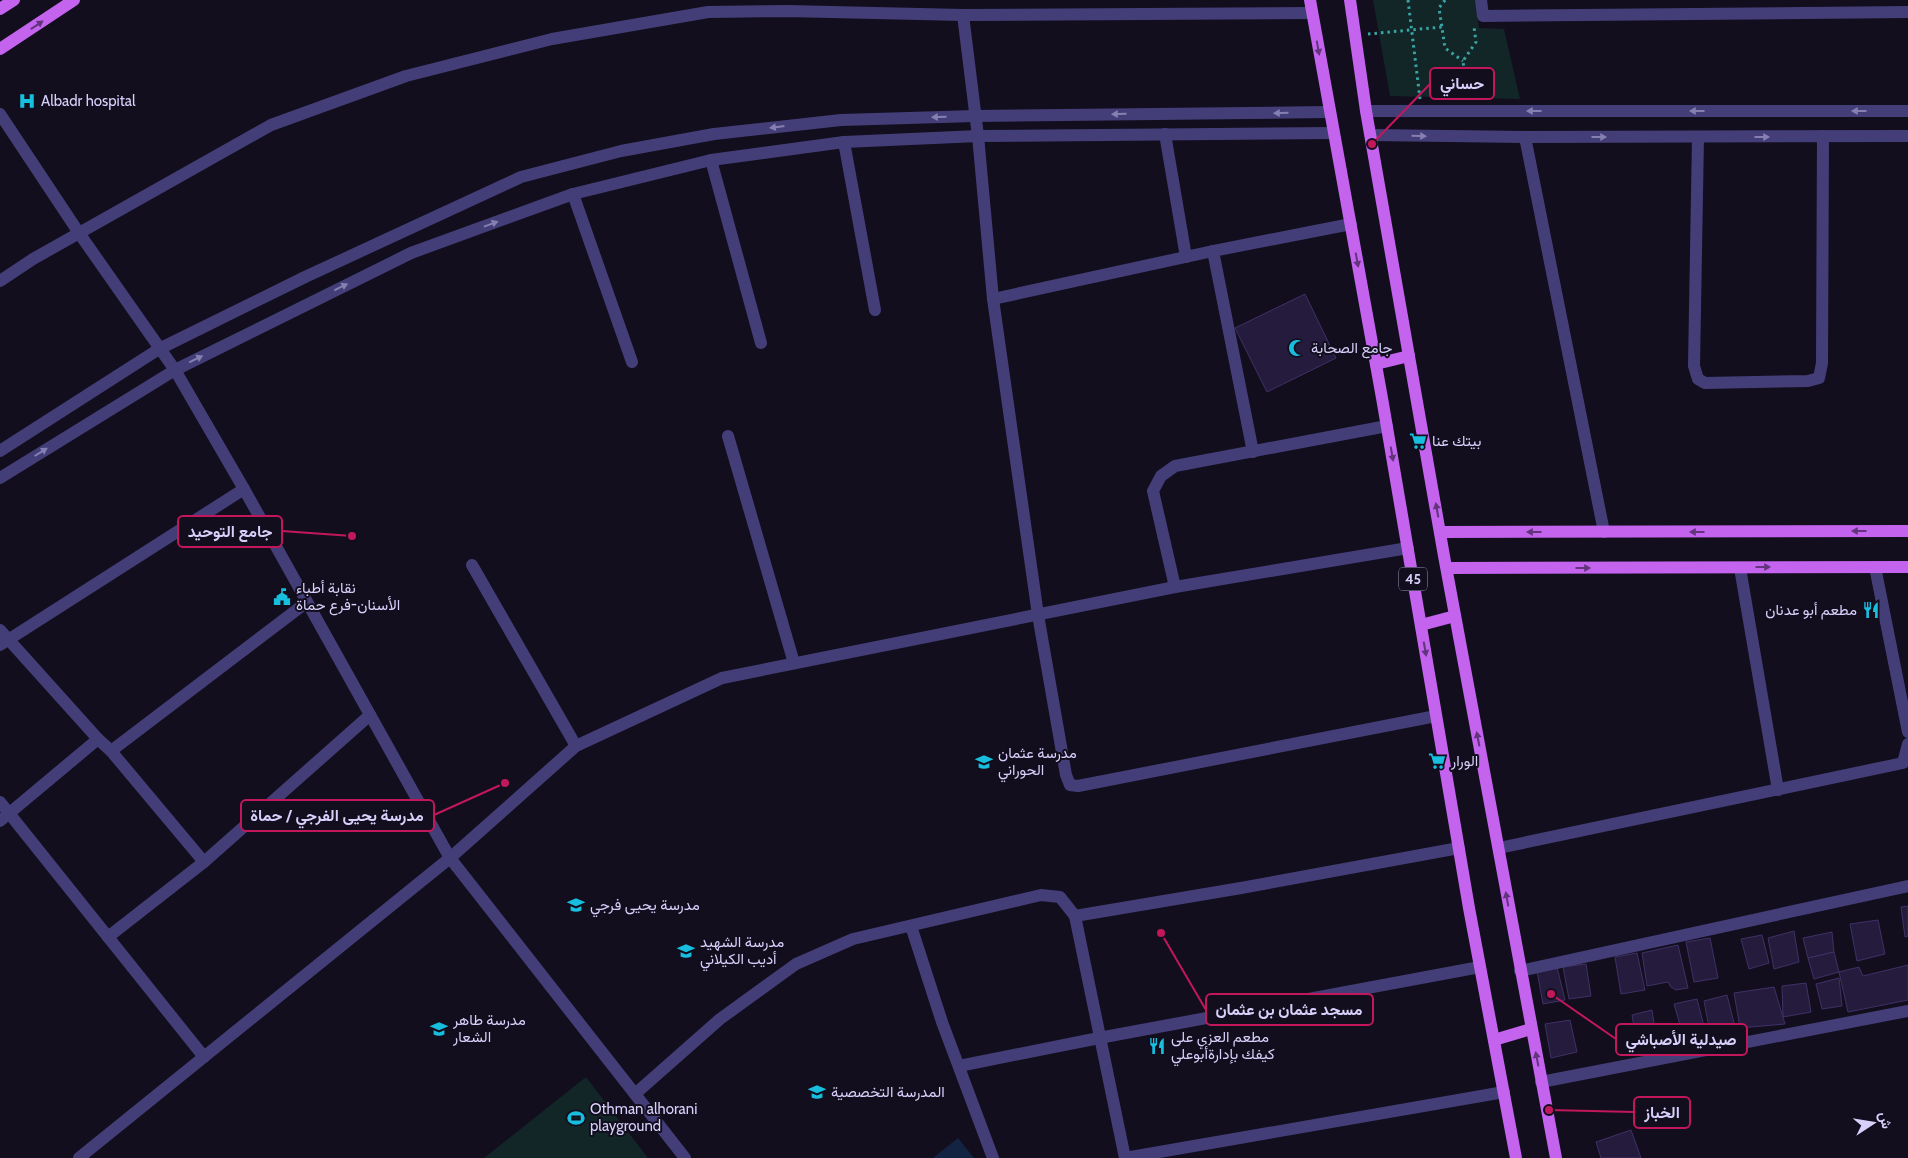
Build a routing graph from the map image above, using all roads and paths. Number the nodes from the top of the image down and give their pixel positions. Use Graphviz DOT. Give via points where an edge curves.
graph roads {
  1 [pos="14,0"];
  2 [pos="74,0"];
  3 [pos="1350,0"];
  4 [pos="1408,0"];
  5 [pos="1445,0"];
  6 [pos="1481,0"];
  7 [pos="1311,6"];
  8 [pos="1822,6"];
  9 [pos="0,9"];
  10 [pos="1908,12"];
  11 [pos="963,15"];
  12 [pos="1474,26"];
  13 [pos="1442,28"];
  14 [pos="1412,30"];
  15 [pos="1355,36"];
  16 [pos="0,49"];
  17 [pos="1462,61"];
  18 [pos="1366,111"];
  19 [pos="1422,111"];
  20 [pos="1468,111"];
  21 [pos="1330,112"];
  22 [pos="1908,112"];
  23 [pos="0,114"];
  24 [pos="975,116"];
  25 [pos="1334,133"];
  26 [pos="1165,134"];
  27 [pos="1370,135"];
  28 [pos="978,136"];
  29 [pos="1823,136"];
  30 [pos="1908,136"];
  31 [pos="1525,137"];
  32 [pos="1698,137"];
  33 [pos="844,142"];
  34 [pos="711,160"];
  35 [pos="573,194"];
  36 [pos="1350,224"];
  37 [pos="79,233"];
  38 [pos="1212,252"];
  39 [pos="1186,257"];
  40 [pos="0,281"];
  41 [pos="992,299"];
  42 [pos="876,310"];
  43 [pos="761,343"];
  44 [pos="159,349"];
  45 [pos="1409,356"];
  46 [pos="632,362"];
  47 [pos="1376,364"];
  48 [pos="174,370"];
  49 [pos="1387,426"];
  50 [pos="728,436"];
  51 [pos="0,451"];
  52 [pos="1253,452"];
  53 [pos="0,478"];
  54 [pos="244,489"];
  55 [pos="1908,531"];
  56 [pos="1440,532"];
  57 [pos="1604,532"];
  58 [pos="1408,548"];
  59 [pos="472,566"];
  60 [pos="1875,567"];
  61 [pos="1908,567"];
  62 [pos="1446,568"];
  63 [pos="1740,568"];
  64 [pos="1175,587"];
  65 [pos="307,602"];
  66 [pos="1038,614"];
  67 [pos="1456,616"];
  68 [pos="1421,625"];
  69 [pos="3,639"];
  70 [pos="794,663"];
  71 [pos="370,715"];
  72 [pos="1436,716"];
  73 [pos="1908,732"];
  74 [pos="98,739"];
  75 [pos="1908,744"];
  76 [pos="576,746"];
  77 [pos="111,750"];
  78 [pos="1778,790"];
  79 [pos="0,802"];
  80 [pos="5,817"];
  81 [pos="1459,848"];
  82 [pos="1499,848"];
  83 [pos="450,858"];
  84 [pos="204,862"];
  85 [pos="1908,886"];
  86 [pos="1075,916"];
  87 [pos="911,926"];
  88 [pos="108,937"];
  89 [pos="1480,967"];
  90 [pos="1520,972"];
  91 [pos="1908,1011"];
  92 [pos="1531,1029"];
  93 [pos="1099,1038"];
  94 [pos="1494,1040"];
  95 [pos="204,1057"];
  96 [pos="958,1066"];
  97 [pos="1541,1082"];
  98 [pos="1504,1092"];
  99 [pos="635,1094"];
  100 [pos="79,1158"];
  101 [pos="685,1158"];
  102 [pos="993,1158"];
  103 [pos="1125,1158"];
  104 [pos="1516,1158"];
  105 [pos="1556,1158"];
  1 -- 9 [label="main road"];
  16 -- 2 [label="main road, one-way"];
  3 -- 15 [label="main road, 45"];
  4 -- 14 [label="path"];
  5 -- 13 [label="path" via="1440,8"];
  6 -- 8 [label="street" via="1483,16"];
  7 -- 11 [label="street"];
  7 -- 21 [label="main road, 45, one-way"];
  8 -- 10 [label="street"];
  11 -- 24 [label="street"];
  11 -- 37 [label="street" via="708,12 552,39 406,76 271,125"];
  12 -- 17 [label="path" via="1476,42"];
  13 -- 14 [label="path"];
  13 -- 17 [label="path" via="1445,48"];
  14 -- 15 [label="path"];
  14 -- 19 [label="path"];
  15 -- 18 [label="main road, 45"];
  17 -- 20 [label="path"];
  18 -- 19 [label="street"];
  18 -- 27 [label="main road, 45"];
  19 -- 20 [label="street"];
  22 -- 20 [label="street, one-way"];
  21 -- 24 [label="street, one-way"];
  21 -- 25 [label="main road, 45"];
  23 -- 37 [label="street"];
  24 -- 28 [label="street"];
  24 -- 44 [label="street, one-way" via="841,120 714,134 620,151 520,177 305,276"];
  25 -- 26 [label="street"];
  25 -- 36 [label="main road, 45"];
  26 -- 28 [label="street"];
  26 -- 39 [label="street"];
  27 -- 31 [label="street, one-way"];
  27 -- 45 [label="main road, 45"];
  28 -- 33 [label="street"];
  28 -- 41 [label="street"];
  29 -- 30 [label="street"];
  32 -- 29 [label="street, one-way"];
  29 -- 32 [label="street" via="1822,364 1819,378 1808,381 1706,383 1698,379 1694,366"];
  31 -- 32 [label="street, one-way"];
  31 -- 57 [label="street"];
  33 -- 34 [label="street"];
  33 -- 42 [label="street"];
  34 -- 35 [label="street"];
  34 -- 43 [label="street"];
  35 -- 46 [label="street"];
  48 -- 35 [label="street, one-way" via="411,253"];
  36 -- 38 [label="street"];
  36 -- 47 [label="main road, 45, one-way"];
  37 -- 40 [label="street"];
  37 -- 44 [label="street"];
  38 -- 39 [label="street"];
  38 -- 52 [label="street"];
  39 -- 41 [label="street"];
  41 -- 66 [label="street"];
  44 -- 48 [label="street"];
  44 -- 51 [label="street"];
  45 -- 47 [label="main road"];
  56 -- 45 [label="main road, 45, one-way"];
  47 -- 49 [label="main road, 45"];
  53 -- 48 [label="street, one-way"];
  48 -- 54 [label="street"];
  49 -- 52 [label="street"];
  49 -- 58 [label="main road, 45, one-way"];
  50 -- 70 [label="street"];
  52 -- 64 [label="street" via="1175,466 1160,476 1153,491"];
  54 -- 65 [label="street"];
  54 -- 69 [label="street"];
  55 -- 57 [label="main road, one-way"];
  57 -- 56 [label="main road, one-way"];
  56 -- 62 [label="main road, 45"];
  58 -- 64 [label="street"];
  58 -- 68 [label="main road, 45"];
  59 -- 76 [label="street"];
  60 -- 61 [label="main road"];
  63 -- 60 [label="main road, one-way"];
  60 -- 73 [label="street"];
  62 -- 63 [label="main road, one-way"];
  62 -- 67 [label="main road, 45"];
  63 -- 78 [label="street"];
  64 -- 66 [label="street"];
  65 -- 71 [label="street"];
  65 -- 77 [label="street"];
  66 -- 70 [label="street"];
  66 -- 72 [label="street" via="1070,785"];
  67 -- 68 [label="main road"];
  82 -- 67 [label="main road, 45, one-way"];
  68 -- 72 [label="main road, 45, one-way"];
  69 -- 74 [label="street"];
  70 -- 76 [label="street" via="722,678"];
  71 -- 83 [label="street"];
  71 -- 84 [label="street"];
  72 -- 81 [label="main road, 45"];
  74 -- 77 [label="street"];
  74 -- 80 [label="street"];
  75 -- 78 [label="street" via="1903,763"];
  76 -- 83 [label="street"];
  77 -- 84 [label="street"];
  78 -- 82 [label="street"];
  79 -- 80 [label="street"];
  80 -- 88 [label="street"];
  81 -- 86 [label="street"];
  81 -- 89 [label="main road, 45"];
  90 -- 82 [label="main road, 45, one-way"];
  83 -- 95 [label="street"];
  83 -- 99 [label="street"];
  84 -- 88 [label="street"];
  85 -- 90 [label="street"];
  86 -- 87 [label="street" via="1060,897 1041,895"];
  86 -- 93 [label="street"];
  87 -- 96 [label="street"];
  87 -- 99 [label="street" via="853,939 796,964 720,1019"];
  88 -- 95 [label="street"];
  89 -- 93 [label="street"];
  89 -- 94 [label="main road, 45"];
  90 -- 92 [label="main road, 45"];
  91 -- 97 [label="street"];
  92 -- 94 [label="main road"];
  97 -- 92 [label="main road, 45, one-way"];
  93 -- 96 [label="street"];
  93 -- 103 [label="street"];
  94 -- 98 [label="main road, 45"];
  95 -- 100 [label="street"];
  96 -- 102 [label="street"];
  97 -- 105 [label="main road, 45"];
  98 -- 103 [label="street"];
  98 -- 104 [label="main road, 45"];
  99 -- 101 [label="street"];
}
